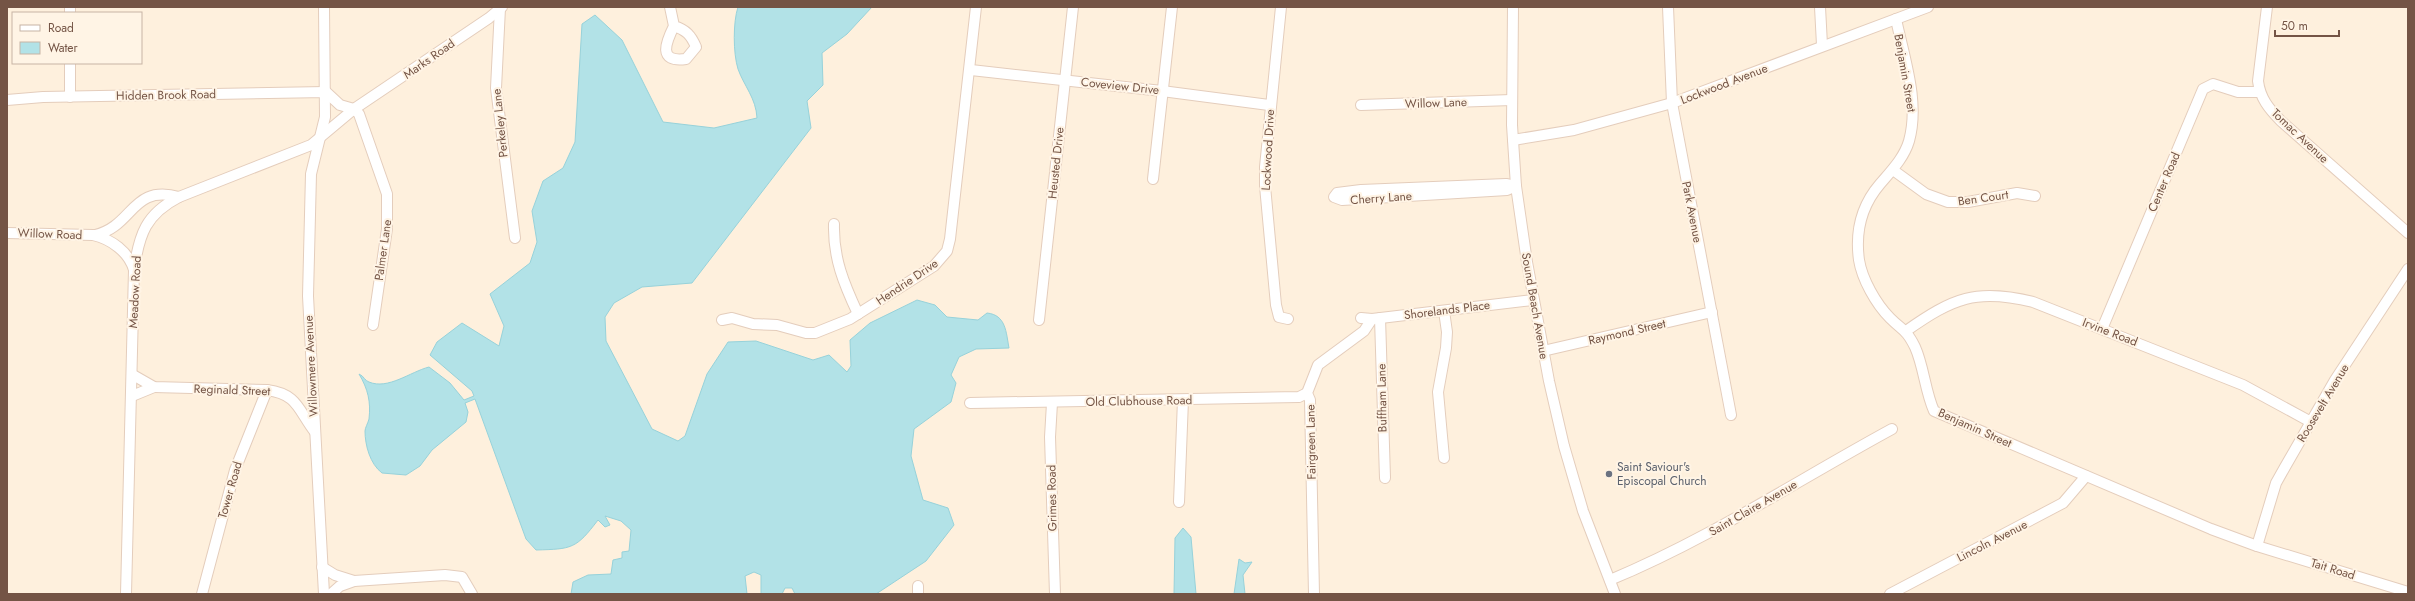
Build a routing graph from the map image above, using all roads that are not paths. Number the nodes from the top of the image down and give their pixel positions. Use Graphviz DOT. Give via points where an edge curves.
graph roads {
  1 [pos="324,7"];
  2 [pos="670,7"];
  3 [pos="976,7"];
  4 [pos="1073,7"];
  5 [pos="1172,7"];
  6 [pos="1281,7"];
  7 [pos="1513,7"];
  8 [pos="1668,7"];
  9 [pos="1820,7"];
  10 [pos="1928,7"];
  11 [pos="2268,7"];
  12 [pos="501,8"];
  13 [pos="1896,19"];
  14 [pos="674,26"];
  15 [pos="1822,45"];
  16 [pos="70,64"];
  17 [pos="971,70"];
  18 [pos="1065,80"];
  19 [pos="1162,91"];
  20 [pos="326,92"];
  21 [pos="2259,92"];
  22 [pos="70,96"];
  23 [pos="7,100"];
  24 [pos="1512,100"];
  25 [pos="1672,103"];
  26 [pos="1270,105"];
  27 [pos="1361,105"];
  28 [pos="354,109"];
  29 [pos="320,139"];
  30 [pos="1513,140"];
  31 [pos="1893,170"];
  32 [pos="1154,179"];
  33 [pos="1516,186"];
  34 [pos="2035,196"];
  35 [pos="179,197"];
  36 [pos="834,224"];
  37 [pos="7,233"];
  38 [pos="2408,233"];
  39 [pos="93,235"];
  40 [pos="515,238"];
  41 [pos="2408,269"];
  42 [pos="134,270"];
  43 [pos="1533,300"];
  44 [pos="1444,311"];
  45 [pos="1712,312"];
  46 [pos="858,314"];
  47 [pos="1283,318"];
  48 [pos="1361,318"];
  49 [pos="1376,318"];
  50 [pos="722,320"];
  51 [pos="1039,320"];
  52 [pos="373,325"];
  53 [pos="2102,329"];
  54 [pos="1906,331"];
  55 [pos="1543,351"];
  56 [pos="133,375"];
  57 [pos="154,388"];
  58 [pos="266,390"];
  59 [pos="1307,393"];
  60 [pos="132,396"];
  61 [pos="1183,400"];
  62 [pos="970,403"];
  63 [pos="1052,403"];
  64 [pos="1731,415"];
  65 [pos="2311,422"];
  66 [pos="1892,429"];
  67 [pos="314,432"];
  68 [pos="1444,458"];
  69 [pos="2086,476"];
  70 [pos="1385,478"];
  71 [pos="1179,502"];
  72 [pos="2257,546"];
  73 [pos="322,566"];
  74 [pos="1610,580"];
  75 [pos="354,581"];
  76 [pos="2408,592"];
  77 [pos="126,594"];
  78 [pos="202,594"];
  79 [pos="324,594"];
  80 [pos="331,594"];
  81 [pos="472,594"];
  82 [pos="1054,594"];
  83 [pos="1314,594"];
  84 [pos="1615,594"];
  85 [pos="1890,594"];
  1 -- 20 [label="street"];
  2 -- 14 [label="street"];
  3 -- 17 [label="street, Hendrie Drive"];
  4 -- 18 [label="street, Heusted Drive"];
  5 -- 19 [label="street"];
  6 -- 26 [label="street, Lockwood Drive"];
  7 -- 24 [label="street, Sound Beach Avenue"];
  8 -- 25 [label="street, Park Avenue"];
  9 -- 15 [label="street"];
  10 -- 13 [label="street, Lockwood Avenue"];
  11 -- 21 [label="street"];
  12 -- 28 [label="street, Marks Road"];
  12 -- 40 [label="street, Perkeley Lane" via="496,96"];
  13 -- 15 [label="street, Lockwood Avenue"];
  13 -- 31 [label="street, Benjamin Street" via="1913,114 1908,144"];
  15 -- 25 [label="street, Lockwood Avenue"];
  16 -- 22 [label="street"];
  17 -- 18 [label="street, Coveview Drive"];
  17 -- 46 [label="street, Hendrie Drive" via="947,251 934,266"];
  18 -- 19 [label="street, Coveview Drive"];
  18 -- 51 [label="street, Heusted Drive"];
  19 -- 26 [label="street, Coveview Drive"];
  19 -- 32 [label="street"];
  20 -- 22 [label="street, Hidden Brook Road"];
  20 -- 28 [label="street" via="340,105"];
  20 -- 29 [label="street" via="325,117"];
  21 -- 38 [label="street, Tomac Avenue" via="2280,119"];
  21 -- 53 [label="street, Center Road" via="2238,92 2213,84 2203,89"];
  22 -- 23 [label="street, Hidden Brook Road"];
  24 -- 27 [label="street, Willow Lane"];
  24 -- 30 [label="street, Sound Beach Avenue"];
  25 -- 30 [label="street, Lockwood Avenue" via="1574,130"];
  25 -- 45 [label="street, Park Avenue"];
  26 -- 47 [label="street, Lockwood Drive" via="1264,186"];
  28 -- 29 [label="street, Marks Road"];
  28 -- 52 [label="street, Palmer Lane" via="364,126 387,194 387,234"];
  29 -- 35 [label="street, Meadow Road" via="297,152"];
  29 -- 67 [label="street, Willowmere Avenue" via="311,174 309,216 309,326"];
  30 -- 33 [label="street, Sound Beach Avenue"];
  31 -- 34 [label="street, Ben Court" via="1926,194 1948,202 1968,202 2017,193"];
  31 -- 54 [label="street, Benjamin Street" via="1870,197 1860,220 1859,260 1863,276 1876,298 1889,317"];
  33 -- 33 [label="street, Cherry Lane" via="1506,184 1361,190 1337,193 1334,196 1342,200 1507,190"];
  33 -- 43 [label="street, Sound Beach Avenue"];
  35 -- 39 [label="street, Willow Road" via="158,193 150,196 131,209 117,226 107,232"];
  35 -- 42 [label="street, Meadow Road" via="162,206 143,231"];
  36 -- 46 [label="street" via="834,248 838,265"];
  37 -- 39 [label="street, Willow Road"];
  39 -- 42 [label="street, Willow Road" via="103,237 117,246 132,262"];
  41 -- 65 [label="street, Roosevelt Avenue" via="2335,380"];
  42 -- 56 [label="street, Meadow Road"];
  43 -- 44 [label="street, Shorelands Place"];
  43 -- 55 [label="street, Sound Beach Avenue"];
  44 -- 49 [label="street, Shorelands Place"];
  44 -- 68 [label="street" via="1446,348 1438,392"];
  45 -- 55 [label="street, Raymond Street"];
  45 -- 64 [label="street, Park Avenue"];
  46 -- 50 [label="street, Hendrie Drive" via="829,329 806,333 732,318"];
  48 -- 49 [label="street, Shorelands Place"];
  49 -- 59 [label="street, Fairgreen Lane" via="1364,331 1318,365"];
  49 -- 70 [label="street, Buffham Lane"];
  53 -- 54 [label="street, Irvine Road" via="2033,302 1986,295 1968,297 1948,304"];
  53 -- 65 [label="street, Irvine Road" via="2243,385"];
  54 -- 69 [label="street, Benjamin Street" via="1916,350 1934,411"];
  55 -- 74 [label="street, Sound Beach Avenue" via="1556,414 1579,498"];
  56 -- 57 [label="street"];
  56 -- 60 [label="street, Meadow Road"];
  57 -- 58 [label="street, Reginald Street"];
  57 -- 60 [label="street, Reginald Street"];
  58 -- 67 [label="street, Reginald Street" via="291,398"];
  58 -- 78 [label="street, Tower Road" via="235,470"];
  59 -- 61 [label="street, Old Clubhouse Road" via="1298,396"];
  59 -- 83 [label="street, Fairgreen Lane" via="1310,400"];
  60 -- 77 [label="street, Meadow Road"];
  61 -- 63 [label="street, Old Clubhouse Road"];
  61 -- 71 [label="street"];
  62 -- 63 [label="street, Old Clubhouse Road"];
  63 -- 82 [label="street, Grimes Road" via="1050,437"];
  65 -- 72 [label="street, Roosevelt Avenue" via="2276,483"];
  66 -- 74 [label="street, Saint Claire Avenue" via="1717,529 1659,559"];
  67 -- 73 [label="street, Willowmere Avenue"];
  69 -- 72 [label="street, Benjamin Street" via="2168,512"];
  69 -- 85 [label="street, Lincoln Avenue" via="2063,503"];
  72 -- 76 [label="street, Tait Road"];
  73 -- 75 [label="street" via="335,575"];
  73 -- 79 [label="street, Willowmere Avenue"];
  74 -- 84 [label="street, Sound Beach Avenue"];
  75 -- 80 [label="street" via="340,586"];
  75 -- 81 [label="street" via="454,575 464,580"];
}
